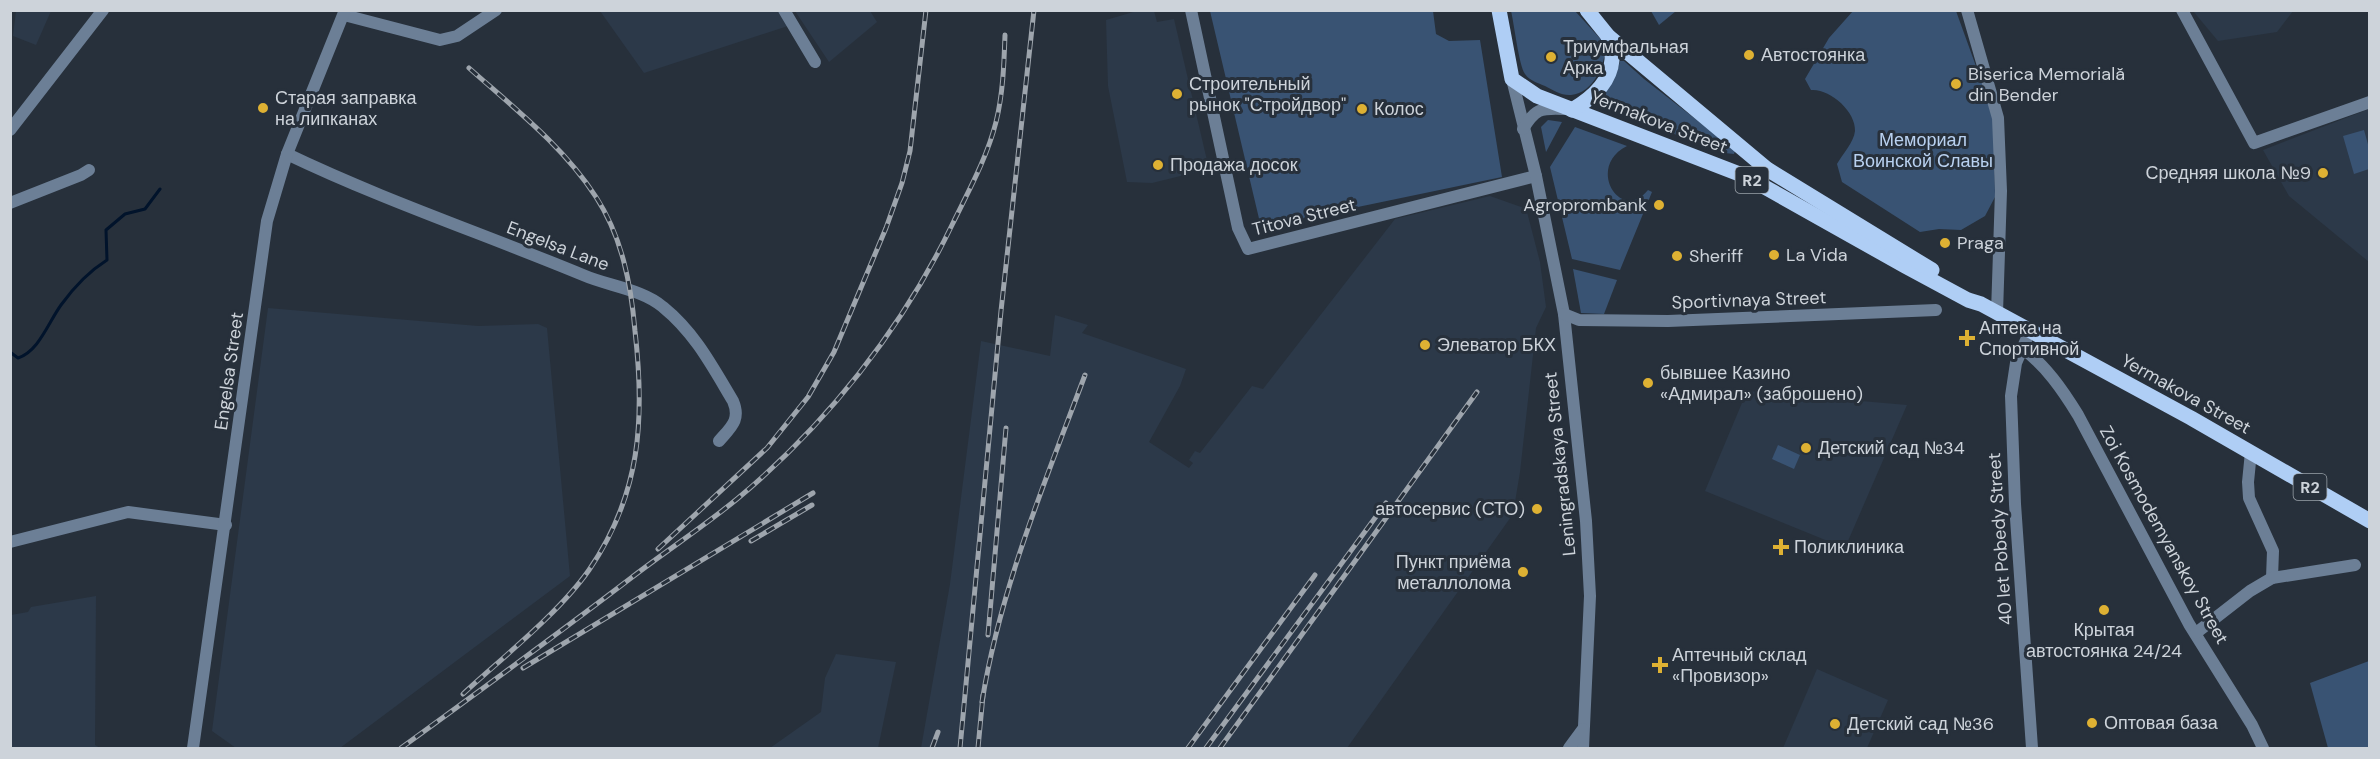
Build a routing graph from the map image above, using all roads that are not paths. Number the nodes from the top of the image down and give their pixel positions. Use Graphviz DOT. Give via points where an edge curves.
graph roads {
  1 [pos="103,10"];
  2 [pos="496,10"];
  3 [pos="784,10"];
  4 [pos="1191,10"];
  5 [pos="1498,10"];
  6 [pos="1587,10"];
  7 [pos="1967,10"];
  8 [pos="2182,10"];
  9 [pos="345,13"];
  10 [pos="1608,36"];
  11 [pos="815,62"];
  12 [pos="1512,79"];
  13 [pos="2370,102"];
  14 [pos="1572,110"];
  15 [pos="1523,129"];
  16 [pos="10,130"];
  17 [pos="287,154"];
  18 [pos="89,170"];
  19 [pos="1536,176"];
  20 [pos="10,202"];
  21 [pos="1981,304"];
  22 [pos="1936,310"];
  23 [pos="1997,313"];
  24 [pos="1564,314"];
  25 [pos="2031,331"];
  26 [pos="2022,348"];
  27 [pos="719,441"];
  28 [pos="2251,452"];
  29 [pos="2370,521"];
  30 [pos="226,525"];
  31 [pos="10,542"];
  32 [pos="2355,564"];
  33 [pos="2272,578"];
  34 [pos="2196,633"];
  35 [pos="1584,728"];
  36 [pos="193,748"];
  37 [pos="1569,748"];
  38 [pos="1583,748"];
  39 [pos="2032,748"];
  40 [pos="2263,748"];
  1 -- 16 [label="street"];
  2 -- 9 [label="street" via="457,36 441,40"];
  3 -- 11 [label="street"];
  4 -- 19 [label="street, Titova Street" via="1238,228 1248,249"];
  5 -- 12 [label="main road"];
  6 -- 10 [label="main road, Yermakova Street / R2"];
  7 -- 23 [label="street" via="1998,118 2001,191"];
  8 -- 13 [label="street" via="2254,143"];
  9 -- 17 [label="street, Engelsa Street"];
  10 -- 14 [label="main road" via="1613,58 1606,77 1598,91"];
  10 -- 21 [label="main road, Yermakova Street / R2" via="1767,169"];
  12 -- 14 [label="main road, Yermakova Street / R2" via="1537,96"];
  12 -- 15 [label="street, Leningradskaya Street"];
  14 -- 15 [label="street" via="1543,108 1531,115"];
  14 -- 21 [label="main road, Yermakova Street / R2" via="1742,175"];
  15 -- 19 [label="street, Leningradskaya Street"];
  17 -- 27 [label="street, Engelsa Lane" via="420,212 662,306 696,339 733,401 736,418"];
  17 -- 30 [label="street, Engelsa Street" via="267,221"];
  18 -- 20 [label="street"];
  19 -- 24 [label="street, Leningradskaya Street"];
  21 -- 23 [label="main road, Yermakova Street"];
  22 -- 24 [label="street, Sportivnaya Street" via="1657,321 1579,320"];
  23 -- 25 [label="main road, Yermakova Street / R2"];
  24 -- 35 [label="street, Leningradskaya Street" via="1590,596"];
  25 -- 26 [label="street, 40 let Pobedy Street"];
  25 -- 28 [label="main road, Yermakova Street / R2"];
  26 -- 34 [label="street, Zoi Kosmodemyanskoy Street" via="2060,386 2078,415"];
  26 -- 39 [label="street, 40 let Pobedy Street" via="2012,378 2011,416"];
  28 -- 29 [label="main road, Yermakova Street / R2"];
  28 -- 33 [label="street" via="2249,498 2273,552"];
  30 -- 31 [label="street" via="128,512"];
  30 -- 36 [label="street, Engelsa Street"];
  32 -- 33 [label="street"];
  33 -- 34 [label="street"];
  34 -- 40 [label="street, Zoi Kosmodemyanskoy Street"];
  35 -- 37 [label="street"];
  35 -- 38 [label="street, Leningradskaya Street"];
}
